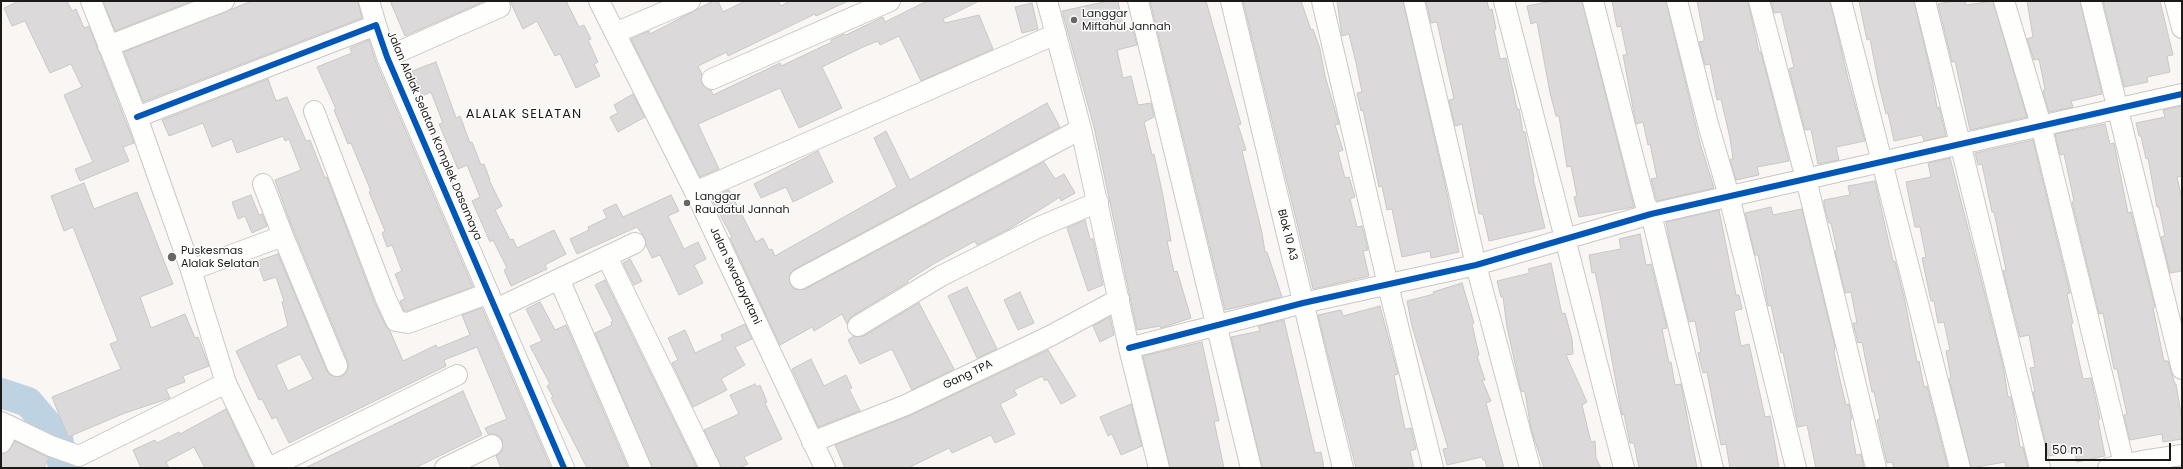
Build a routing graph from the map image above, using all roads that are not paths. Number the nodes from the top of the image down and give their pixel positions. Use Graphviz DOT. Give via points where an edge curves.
graph roads {
  1 [pos="90,1"];
  2 [pos="224,1"];
  3 [pos="369,1"];
  4 [pos="599,1"];
  5 [pos="690,1"];
  6 [pos="890,1"];
  7 [pos="1138,1"];
  8 [pos="1231,1"];
  9 [pos="1322,1"];
  10 [pos="1414,1"];
  11 [pos="1504,1"];
  12 [pos="1593,1"];
  13 [pos="1677,1"];
  14 [pos="1759,1"];
  15 [pos="1841,1"];
  16 [pos="1925,1"];
  17 [pos="2004,1"];
  18 [pos="2091,1"];
  19 [pos="2175,1"];
  20 [pos="1052,2"];
  21 [pos="500,7"];
  22 [pos="376,25"];
  23 [pos="2182,28"];
  24 [pos="614,33"];
  25 [pos="1056,34"];
  26 [pos="108,46"];
  27 [pos="387,57"];
  28 [pos="712,80"];
  29 [pos="2182,94"];
  30 [pos="2118,108"];
  31 [pos="314,111"];
  32 [pos="137,117"];
  33 [pos="2041,125"];
  34 [pos="1081,129"];
  35 [pos="1962,143"];
  36 [pos="1883,161"];
  37 [pos="1806,179"];
  38 [pos="264,184"];
  39 [pos="695,192"];
  40 [pos="1729,196"];
  41 [pos="1098,202"];
  42 [pos="1651,214"];
  43 [pos="283,236"];
  44 [pos="1567,240"];
  45 [pos="635,243"];
  46 [pos="607,257"];
  47 [pos="1476,265"];
  48 [pos="191,270"];
  49 [pos="559,279"];
  50 [pos="800,279"];
  51 [pos="1388,285"];
  52 [pos="1119,299"];
  53 [pos="493,301"];
  54 [pos="1303,303"];
  55 [pos="1216,325"];
  56 [pos="858,326"];
  57 [pos="1129,348"];
  58 [pos="336,366"];
  59 [pos="2182,369"];
  60 [pos="457,375"];
  61 [pos="226,383"];
  62 [pos="4,430"];
  63 [pos="812,442"];
  64 [pos="492,445"];
  65 [pos="2182,456"];
  66 [pos="2119,467"];
  67 [pos="268,468"];
  68 [pos="445,468"];
  69 [pos="564,468"];
  70 [pos="641,468"];
  71 [pos="710,468"];
  72 [pos="824,468"];
  73 [pos="1159,468"];
  74 [pos="1251,468"];
  75 [pos="1343,468"];
  76 [pos="1433,468"];
  77 [pos="1530,468"];
  78 [pos="1624,468"];
  79 [pos="1713,468"];
  80 [pos="1796,468"];
  81 [pos="1876,468"];
  82 [pos="1960,468"];
  83 [pos="2040,468"];
  1 -- 26 [label="street"];
  2 -- 26 [label="street"];
  3 -- 22 [label="street"];
  4 -- 24 [label="street, Jalan Swadayatani"];
  5 -- 24 [label="street"];
  6 -- 28 [label="street"];
  7 -- 55 [label="street"];
  8 -- 54 [label="street, Blok 10 A3"];
  9 -- 51 [label="street"];
  10 -- 47 [label="street"];
  11 -- 44 [label="street" via="1526,93"];
  12 -- 42 [label="street" via="1645,203"];
  13 -- 40 [label="street"];
  14 -- 37 [label="street"];
  15 -- 36 [label="street"];
  16 -- 35 [label="street"];
  17 -- 33 [label="street"];
  18 -- 30 [label="street"];
  19 -- 23 [label="street"];
  20 -- 25 [label="street"];
  21 -- 27 [label="street"];
  22 -- 27 [label="street, Jalan Alalak Selatan Komplek Dasamaya"];
  22 -- 32 [label="street, Jalan Alalak Selatan Komplek Dasamaya"];
  24 -- 39 [label="street, Jalan Swadayatani"];
  25 -- 34 [label="street"];
  25 -- 39 [label="street"];
  26 -- 32 [label="street"];
  27 -- 53 [label="street, Jalan Alalak Selatan Komplek Dasamaya"];
  29 -- 30 [label="street"];
  30 -- 33 [label="street"];
  30 -- 59 [label="street"];
  31 -- 53 [label="street" via="384,297 396,321 408,324"];
  32 -- 48 [label="street"];
  33 -- 35 [label="street"];
  33 -- 66 [label="street"];
  34 -- 41 [label="street"];
  34 -- 50 [label="street"];
  35 -- 36 [label="street"];
  35 -- 83 [label="street"];
  36 -- 37 [label="street"];
  36 -- 82 [label="street"];
  37 -- 40 [label="street"];
  37 -- 81 [label="street"];
  38 -- 43 [label="street"];
  39 -- 63 [label="street, Jalan Swadayatani"];
  40 -- 42 [label="street"];
  40 -- 80 [label="street"];
  41 -- 52 [label="street"];
  41 -- 56 [label="street" via="1037,228 941,276"];
  42 -- 44 [label="street"];
  42 -- 79 [label="street"];
  43 -- 48 [label="street"];
  43 -- 58 [label="street"];
  44 -- 47 [label="street"];
  44 -- 78 [label="street"];
  45 -- 46 [label="street"];
  46 -- 49 [label="street"];
  46 -- 71 [label="street"];
  47 -- 51 [label="street"];
  47 -- 77 [label="street"];
  48 -- 61 [label="street"];
  49 -- 53 [label="street"];
  49 -- 70 [label="street"];
  51 -- 54 [label="street"];
  51 -- 76 [label="street"];
  52 -- 57 [label="street"];
  52 -- 63 [label="street, Gang TPA" via="1050,336 906,405"];
  53 -- 69 [label="street, Jalan Alalak Selatan Komplek Dasamaya"];
  54 -- 55 [label="street"];
  54 -- 75 [label="street, Blok 10 A3"];
  55 -- 57 [label="street"];
  55 -- 74 [label="street"];
  57 -- 73 [label="street"];
  60 -- 67 [label="street"];
  61 -- 62 [label="street" via="79,456"];
  61 -- 67 [label="street"];
  63 -- 72 [label="street, Jalan Swadayatani"];
  64 -- 68 [label="street"];
  65 -- 66 [label="street"];
}
